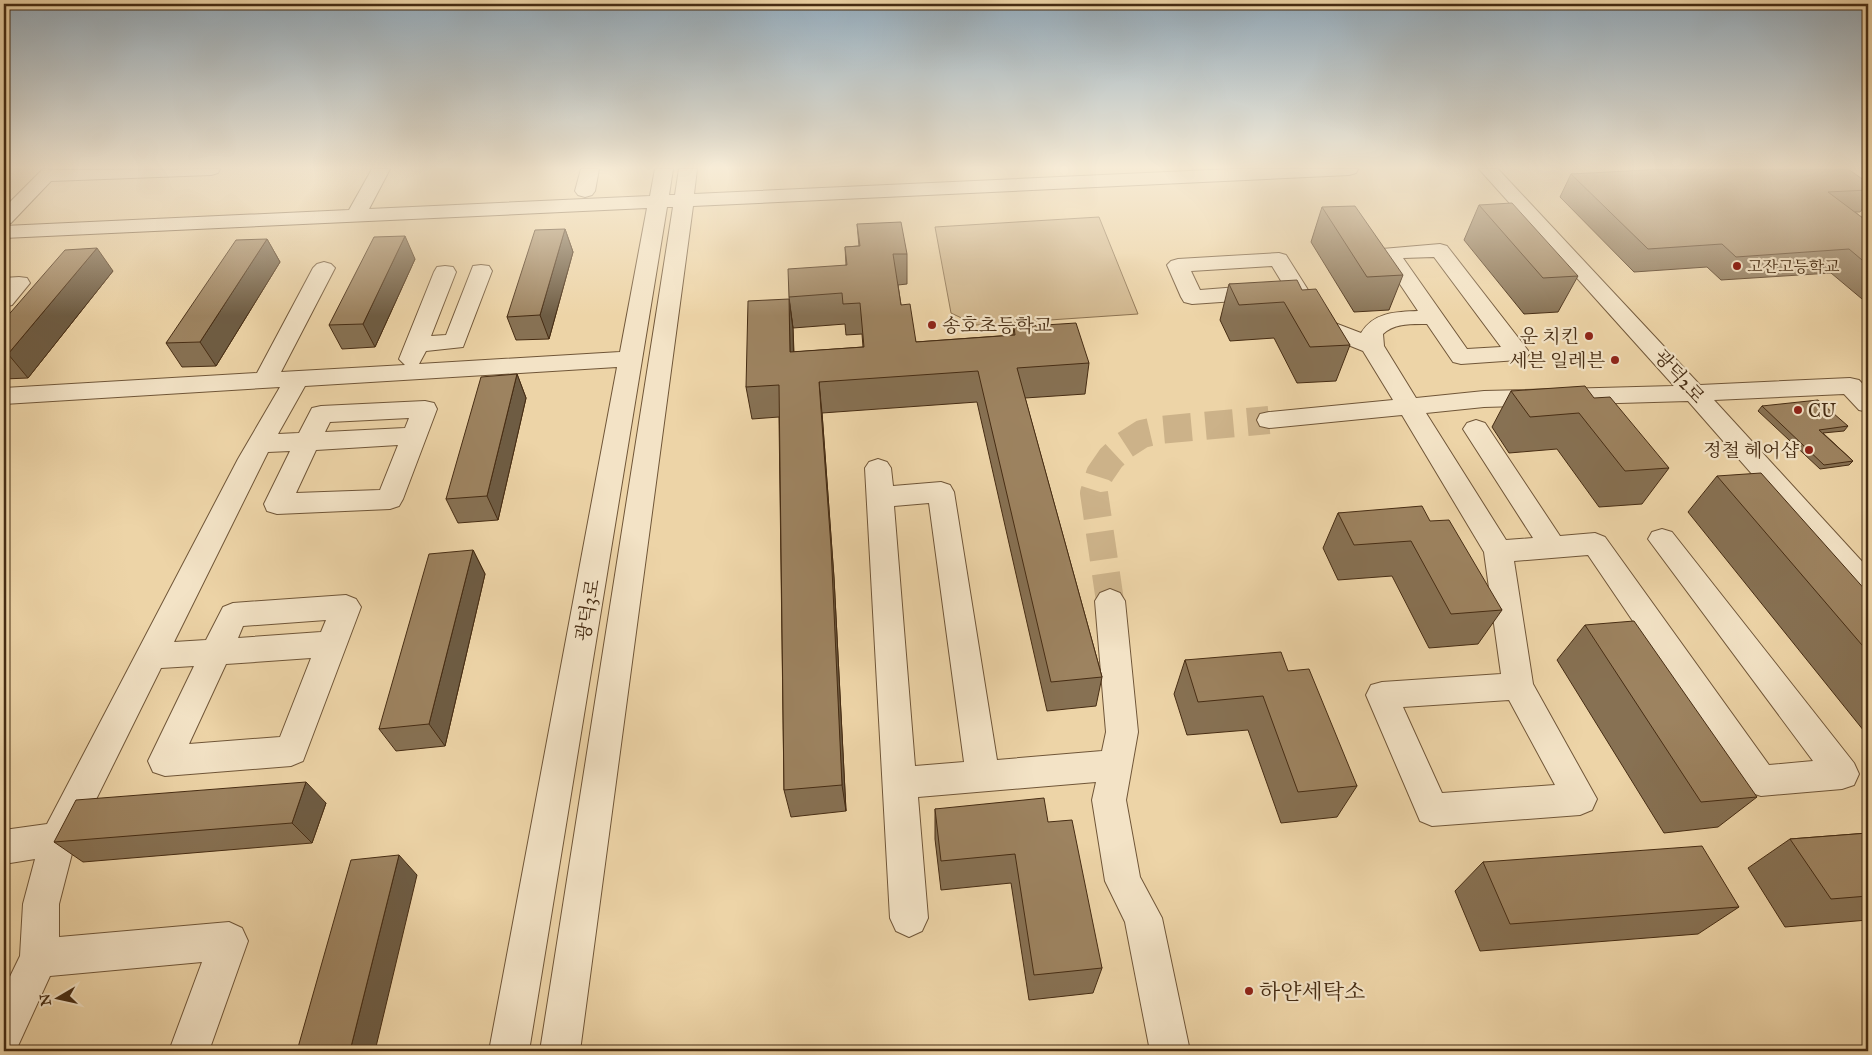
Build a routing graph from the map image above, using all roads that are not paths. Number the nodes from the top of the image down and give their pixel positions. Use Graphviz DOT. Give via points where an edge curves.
graph roads {
  1 [pos="80,218"];
  2 [pos="665,218"];
  3 [pos="669,218"];
  4 [pos="1533,218"];
  5 [pos="4,221"];
  6 [pos="324,268"];
  7 [pos="481,270"];
  8 [pos="446,272"];
  9 [pos="4,284"];
  10 [pos="1297,290"];
  11 [pos="4,300"];
  12 [pos="1434,317"];
  13 [pos="416,344"];
  14 [pos="1372,346"];
  15 [pos="631,359"];
  16 [pos="405,372"];
  17 [pos="297,379"];
  18 [pos="265,380"];
  19 [pos="1859,380"];
  20 [pos="1695,394"];
  21 [pos="4,396"];
  22 [pos="1868,404"];
  23 [pos="1409,406"];
  24 [pos="1269,420"];
  25 [pos="1476,429"];
  26 [pos="308,442"];
  27 [pos="259,444"];
  28 [pos="1662,539"];
  29 [pos="1554,547"];
  30 [pos="1498,551"];
  31 [pos="1868,587"];
  32 [pos="1110,601"];
  33 [pos="216,652"];
  34 [pos="150,656"];
  35 [pos="1518,686"];
  36 [pos="1116,765"];
  37 [pos="983,777"];
  38 [pos="899,784"];
  39 [pos="58,839"];
  40 [pos="4,847"];
  41 [pos="908,918"];
  42 [pos="39,958"];
  43 [pos="4,1032"];
  44 [pos="189,1051"];
  45 [pos="509,1051"];
  46 [pos="560,1051"];
  47 [pos="1170,1051"];
  1 -- 5 [label="street"];
  2 -- 15 [label="street, 광덕3로"];
  3 -- 46 [label="street, 광덕3로"];
  4 -- 20 [label="street, 광덕2로"];
  6 -- 18 [label="street"];
  7 -- 13 [label="street" via="454,342"];
  8 -- 13 [label="street"];
  9 -- 11 [label="street" via="19,283"];
  10 -- 10 [label="street" via="1192,297 1178,265 1279,259"];
  10 -- 14 [label="street" via="1319,325"];
  12 -- 12 [label="street" via="1389,253 1440,250 1518,354 1461,357"];
  12 -- 14 [label="street" via="1393,319 1380,324 1372,332"];
  13 -- 16 [label="street"];
  14 -- 23 [label="street"];
  15 -- 16 [label="street"];
  15 -- 45 [label="street, 광덕3로"];
  16 -- 17 [label="street"];
  17 -- 18 [label="street"];
  17 -- 27 [label="street"];
  18 -- 21 [label="street"];
  19 -- 20 [label="street"];
  19 -- 22 [label="street"];
  20 -- 23 [label="street" via="1484,398"];
  20 -- 31 [label="street, 광덕2로"];
  23 -- 24 [label="street"];
  23 -- 30 [label="street"];
  25 -- 29 [label="street"];
  26 -- 26 [label="street" via="321,414 425,409 390,499 277,504"];
  26 -- 27 [label="street"];
  27 -- 34 [label="street"];
  28 -- 29 [label="street" via="1842,774 1761,781 1595,544"];
  29 -- 30 [label="street"];
  30 -- 35 [label="street"];
  32 -- 36 [label="street" via="1122,732"];
  33 -- 33 [label="street" via="233,615 346,607 292,751 164,761"];
  33 -- 34 [label="street"];
  34 -- 39 [label="street"];
  35 -- 35 [label="street" via="1580,799 1432,810 1382,695"];
  36 -- 37 [label="street"];
  36 -- 47 [label="street" via="1110,800 1123,881 1143,918"];
  37 -- 38 [label="street"];
  37 -- 38 [label="street" via="941,492 879,482"];
  38 -- 41 [label="street"];
  39 -- 40 [label="street"];
  39 -- 42 [label="street" via="41,904"];
  42 -- 43 [label="street"];
  42 -- 44 [label="street" via="229,941"];
}
